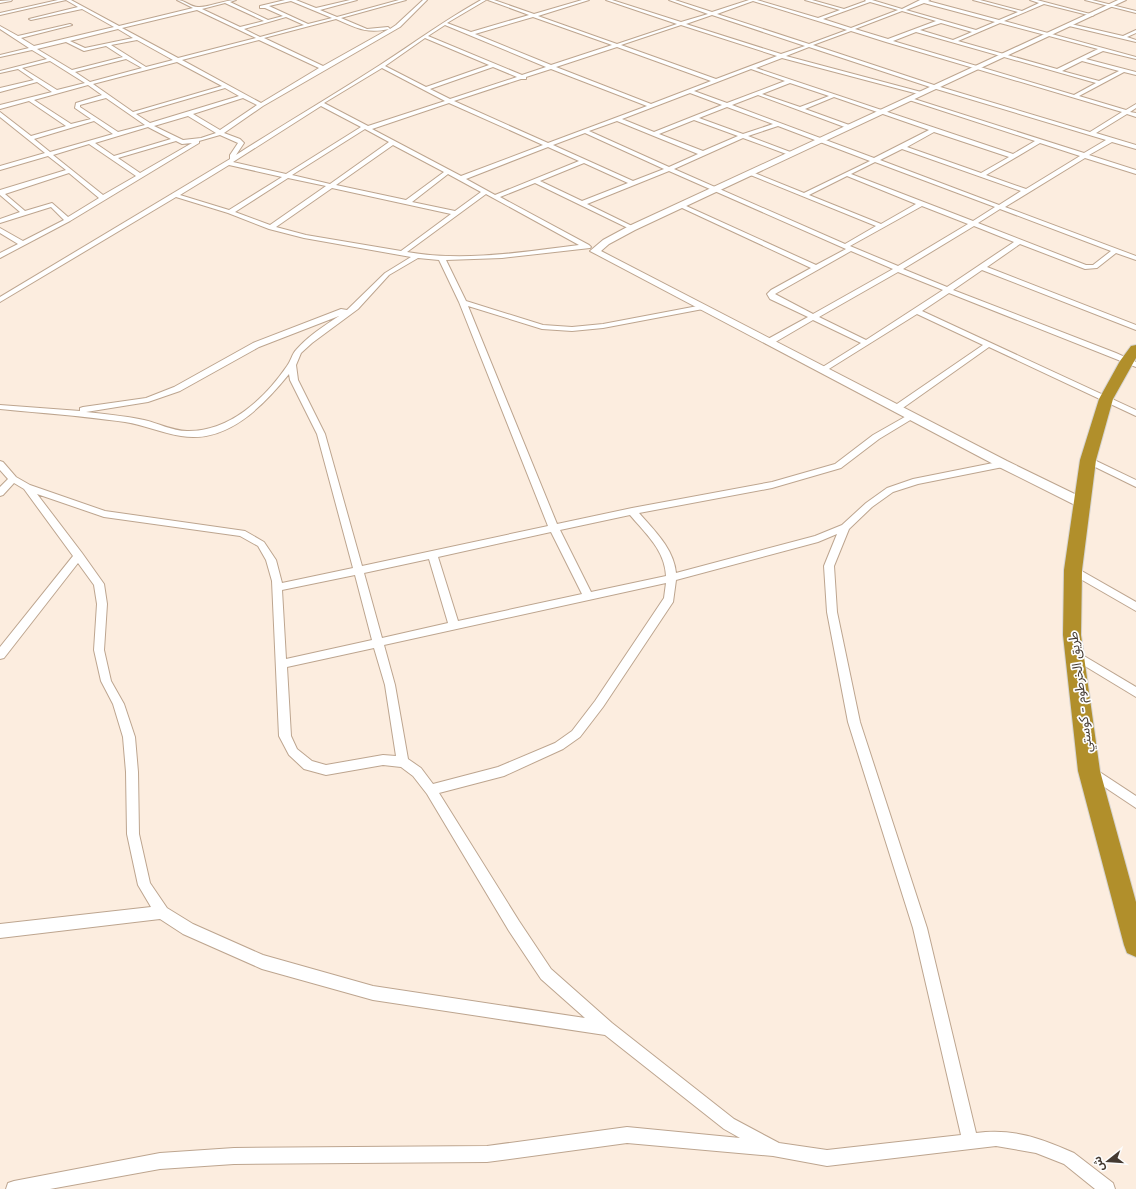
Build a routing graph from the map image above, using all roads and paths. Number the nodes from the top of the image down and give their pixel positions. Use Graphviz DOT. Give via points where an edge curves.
graph roads {
  1 [pos="10,0"];
  2 [pos="64,0"];
  3 [pos="68,0"];
  4 [pos="179,0"];
  5 [pos="234,0"];
  6 [pos="291,0"];
  7 [pos="334,0"];
  8 [pos="355,0"];
  9 [pos="404,0"];
  10 [pos="425,0"];
  11 [pos="484,0"];
  12 [pos="490,0"];
  13 [pos="587,0"];
  14 [pos="608,0"];
  15 [pos="671,0"];
  16 [pos="753,0"];
  17 [pos="808,0"];
  18 [pos="868,0"];
  19 [pos="924,0"];
  20 [pos="975,0"];
  21 [pos="991,0"];
  22 [pos="1032,0"];
  23 [pos="1087,0"];
  24 [pos="1123,0"];
  25 [pos="1,1"];
  26 [pos="226,2"];
  27 [pos="366,2"];
  28 [pos="985,2"];
  29 [pos="32,3"];
  30 [pos="341,3"];
  31 [pos="1043,3"];
  32 [pos="37,6"];
  33 [pos="265,6"];
  34 [pos="1111,6"];
  35 [pos="376,7"];
  36 [pos="82,8"];
  37 [pos="259,8"];
  38 [pos="196,9"];
  39 [pos="253,9"];
  40 [pos="315,10"];
  41 [pos="844,10"];
  42 [pos="903,10"];
  43 [pos="14,11"];
  44 [pos="247,11"];
  45 [pos="1022,12"];
  46 [pos="1136,12"];
  47 [pos="0,14"];
  48 [pos="20,14"];
  49 [pos="712,14"];
  50 [pos="51,15"];
  51 [pos="1092,15"];
  52 [pos="286,16"];
  53 [pos="533,16"];
  54 [pos="26,17"];
  55 [pos="57,18"];
  56 [pos="335,18"];
  57 [pos="31,19"];
  58 [pos="817,20"];
  59 [pos="268,21"];
  60 [pos="941,21"];
  61 [pos="999,21"];
  62 [pos="64,22"];
  63 [pos="37,23"];
  64 [pos="444,23"];
  65 [pos="683,24"];
  66 [pos="70,25"];
  67 [pos="307,25"];
  68 [pos="1071,25"];
  69 [pos="43,26"];
  70 [pos="398,26"];
  71 [pos="0,27"];
  72 [pos="76,28"];
  73 [pos="120,28"];
  74 [pos="239,29"];
  75 [pos="48,30"];
  76 [pos="850,30"];
  77 [pos="917,31"];
  78 [pos="975,31"];
  79 [pos="1136,31"];
  80 [pos="82,32"];
  81 [pos="470,34"];
  82 [pos="88,35"];
  83 [pos="1050,35"];
  84 [pos="424,36"];
  85 [pos="16,38"];
  86 [pos="138,38"];
  87 [pos="259,38"];
  88 [pos="1123,38"];
  89 [pos="66,40"];
  90 [pos="888,41"];
  91 [pos="954,41"];
  92 [pos="1136,41"];
  93 [pos="106,45"];
  94 [pos="619,46"];
  95 [pos="809,46"];
  96 [pos="32,48"];
  97 [pos="1103,49"];
  98 [pos="0,56"];
  99 [pos="781,56"];
  100 [pos="1003,56"];
  101 [pos="127,57"];
  102 [pos="1136,58"];
  103 [pos="51,59"];
  104 [pos="176,59"];
  105 [pos="1082,59"];
  106 [pos="494,65"];
  107 [pos="382,66"];
  108 [pos="18,67"];
  109 [pos="145,68"];
  110 [pos="323,68"];
  111 [pos="553,68"];
  112 [pos="752,68"];
  113 [pos="975,68"];
  114 [pos="1058,70"];
  115 [pos="1123,71"];
  116 [pos="0,72"];
  117 [pos="71,72"];
  118 [pos="1136,74"];
  119 [pos="524,78"];
  120 [pos="38,80"];
  121 [pos="716,81"];
  122 [pos="790,81"];
  123 [pos="1100,83"];
  124 [pos="89,84"];
  125 [pos="225,87"];
  126 [pos="935,88"];
  127 [pos="426,89"];
  128 [pos="0,90"];
  129 [pos="689,91"];
  130 [pos="56,92"];
  131 [pos="756,93"];
  132 [pos="922,93"];
  133 [pos="106,96"];
  134 [pos="243,96"];
  135 [pos="833,96"];
  136 [pos="1075,96"];
  137 [pos="29,99"];
  138 [pos="909,99"];
  139 [pos="451,102"];
  140 [pos="320,103"];
  141 [pos="261,105"];
  142 [pos="728,105"];
  143 [pos="652,106"];
  144 [pos="1136,106"];
  145 [pos="0,107"];
  146 [pos="800,108"];
  147 [pos="881,112"];
  148 [pos="1126,112"];
  149 [pos="134,113"];
  150 [pos="0,114"];
  151 [pos="189,114"];
  152 [pos="1136,115"];
  153 [pos="694,118"];
  154 [pos="96,119"];
  155 [pos="617,119"];
  156 [pos="9,122"];
  157 [pos="0,124"];
  158 [pos="778,124"];
  159 [pos="70,126"];
  160 [pos="150,126"];
  161 [pos="850,127"];
  162 [pos="366,128"];
  163 [pos="933,130"];
  164 [pos="584,132"];
  165 [pos="220,133"];
  166 [pos="1092,133"];
  167 [pos="117,134"];
  168 [pos="653,134"];
  169 [pos="744,136"];
  170 [pos="30,138"];
  171 [pos="176,139"];
  172 [pos="202,139"];
  173 [pos="1112,139"];
  174 [pos="821,140"];
  175 [pos="1039,141"];
  176 [pos="90,142"];
  177 [pos="392,142"];
  178 [pos="549,145"];
  179 [pos="902,147"];
  180 [pos="1136,147"];
  181 [pos="702,153"];
  182 [pos="48,154"];
  183 [pos="792,154"];
  184 [pos="1084,155"];
  185 [pos="1012,156"];
  186 [pos="113,158"];
  187 [pos="0,159"];
  188 [pos="584,160"];
  189 [pos="877,160"];
  190 [pos="231,162"];
  191 [pos="8,166"];
  192 [pos="0,168"];
  193 [pos="669,169"];
  194 [pos="70,171"];
  195 [pos="447,172"];
  196 [pos="1136,172"];
  197 [pos="750,173"];
  198 [pos="846,174"];
  199 [pos="982,175"];
  200 [pos="140,176"];
  201 [pos="286,177"];
  202 [pos="460,179"];
  203 [pos="536,180"];
  204 [pos="633,182"];
  205 [pos="330,186"];
  206 [pos="714,190"];
  207 [pos="1026,191"];
  208 [pos="485,192"];
  209 [pos="0,193"];
  210 [pos="175,195"];
  211 [pos="804,195"];
  212 [pos="495,197"];
  213 [pos="102,198"];
  214 [pos="407,203"];
  215 [pos="922,203"];
  216 [pos="581,204"];
  217 [pos="682,206"];
  218 [pos="1000,206"];
  219 [pos="230,212"];
  220 [pos="24,213"];
  221 [pos="455,213"];
  222 [pos="68,220"];
  223 [pos="0,221"];
  224 [pos="973,223"];
  225 [pos="881,226"];
  226 [pos="271,228"];
  227 [pos="632,228"];
  228 [pos="0,230"];
  229 [pos="4,236"];
  230 [pos="1020,242"];
  231 [pos="22,244"];
  232 [pos="591,248"];
  233 [pos="848,248"];
  234 [pos="1116,250"];
  235 [pos="401,254"];
  236 [pos="0,256"];
  237 [pos="417,256"];
  238 [pos="442,258"];
  239 [pos="1136,258"];
  240 [pos="815,267"];
  241 [pos="982,267"];
  242 [pos="898,269"];
  243 [pos="948,290"];
  244 [pos="0,300"];
  245 [pos="463,302"];
  246 [pos="355,307"];
  247 [pos="703,307"];
  248 [pos="917,311"];
  249 [pos="812,317"];
  250 [pos="1136,328"];
  251 [pos="769,342"];
  252 [pos="866,343"];
  253 [pos="989,344"];
  254 [pos="1133,358"];
  255 [pos="292,365"];
  256 [pos="824,370"];
  257 [pos="1106,399"];
  258 [pos="0,407"];
  259 [pos="897,408"];
  260 [pos="61,412"];
  261 [pos="1136,413"];
  262 [pos="913,416"];
  263 [pos="1088,460"];
  264 [pos="0,464"];
  265 [pos="1003,464"];
  266 [pos="13,479"];
  267 [pos="1136,484"];
  268 [pos="26,487"];
  269 [pos="0,493"];
  270 [pos="1082,503"];
  271 [pos="632,511"];
  272 [pos="845,527"];
  273 [pos="554,528"];
  274 [pos="432,554"];
  275 [pos="79,555"];
  276 [pos="358,570"];
  277 [pos="1073,570"];
  278 [pos="672,578"];
  279 [pos="277,588"];
  280 [pos="588,597"];
  281 [pos="1136,607"];
  282 [pos="454,626"];
  283 [pos="378,643"];
  284 [pos="1074,654"];
  285 [pos="0,655"];
  286 [pos="281,664"];
  287 [pos="1136,694"];
  288 [pos="403,762"];
  289 [pos="1089,771"];
  290 [pos="431,790"];
  291 [pos="1136,803"];
  292 [pos="162,912"];
  293 [pos="0,931"];
  294 [pos="1136,945"];
  295 [pos="607,1028"];
  296 [pos="970,1141"];
  297 [pos="777,1150"];
  298 [pos="14,1189"];
  299 [pos="1107,1189"];
  1 -- 25 [label="street"];
  2 -- 32 [label="street"];
  3 -- 36 [label="street"];
  4 -- 38 [label="street"];
  5 -- 26 [label="street"];
  6 -- 33 [label="street"];
  6 -- 40 [label="street"];
  7 -- 30 [label="street"];
  8 -- 30 [label="street"];
  9 -- 35 [label="street"];
  10 -- 70 [label="street"];
  11 -- 64 [label="street"];
  12 -- 53 [label="street"];
  13 -- 53 [label="street"];
  14 -- 65 [label="street"];
  15 -- 49 [label="street"];
  16 -- 49 [label="street"];
  16 -- 58 [label="street"];
  17 -- 41 [label="street"];
  18 -- 41 [label="street"];
  18 -- 42 [label="street"];
  19 -- 42 [label="street"];
  19 -- 61 [label="street"];
  20 -- 28 [label="street"];
  21 -- 28 [label="street"];
  22 -- 31 [label="street"];
  23 -- 34 [label="street"];
  24 -- 34 [label="street"];
  26 -- 38 [label="street"];
  26 -- 44 [label="street"];
  27 -- 35 [label="street"];
  28 -- 45 [label="street"];
  29 -- 32 [label="street"];
  30 -- 40 [label="street"];
  31 -- 45 [label="street"];
  31 -- 51 [label="street"];
  32 -- 43 [label="street"];
  33 -- 37 [label="street"];
  33 -- 52 [label="street"];
  34 -- 46 [label="street"];
  34 -- 51 [label="street"];
  35 -- 56 [label="street"];
  36 -- 50 [label="street"];
  36 -- 73 [label="street"];
  38 -- 73 [label="street"];
  38 -- 74 [label="street"];
  39 -- 44 [label="street"];
  40 -- 56 [label="street"];
  41 -- 58 [label="street"];
  42 -- 60 [label="street"];
  42 -- 76 [label="street"];
  43 -- 47 [label="street"];
  43 -- 48 [label="street"];
  44 -- 59 [label="street"];
  45 -- 61 [label="street"];
  49 -- 65 [label="street"];
  49 -- 95 [label="street"];
  50 -- 55 [label="street"];
  50 -- 57 [label="street"];
  51 -- 68 [label="street"];
  52 -- 59 [label="street"];
  52 -- 67 [label="street"];
  53 -- 81 [label="street"];
  53 -- 94 [label="street"];
  54 -- 57 [label="street"];
  56 -- 67 [label="street"];
  56 -- 70 [label="street" via="366,30"];
  57 -- 63 [label="street"];
  58 -- 76 [label="street"];
  59 -- 74 [label="street"];
  60 -- 77 [label="street"];
  60 -- 78 [label="street"];
  61 -- 78 [label="street"];
  61 -- 83 [label="street"];
  62 -- 66 [label="street"];
  64 -- 81 [label="street"];
  64 -- 84 [label="street"];
  65 -- 94 [label="street"];
  65 -- 99 [label="street"];
  66 -- 72 [label="street"];
  66 -- 75 [label="street"];
  67 -- 87 [label="street"];
  68 -- 83 [label="street"];
  68 -- 88 [label="street"];
  69 -- 75 [label="street"];
  70 -- 110 [label="street"];
  71 -- 85 [label="street"];
  73 -- 82 [label="street"];
  73 -- 86 [label="street"];
  74 -- 87 [label="street"];
  75 -- 85 [label="street"];
  76 -- 90 [label="street"];
  76 -- 95 [label="street"];
  77 -- 90 [label="street"];
  77 -- 91 [label="street"];
  78 -- 91 [label="street"];
  79 -- 88 [label="street"];
  80 -- 82 [label="street"];
  81 -- 111 [label="street"];
  82 -- 89 [label="street"];
  83 -- 97 [label="street"];
  83 -- 100 [label="street"];
  84 -- 106 [label="street"];
  84 -- 107 [label="street"];
  85 -- 96 [label="street"];
  86 -- 93 [label="street"];
  86 -- 104 [label="street"];
  87 -- 104 [label="street"];
  87 -- 110 [label="street"];
  88 -- 92 [label="street"];
  89 -- 93 [label="street" via="84,50"];
  89 -- 96 [label="street"];
  90 -- 113 [label="street"];
  91 -- 100 [label="street"];
  93 -- 101 [label="street"];
  94 -- 111 [label="street"];
  94 -- 121 [label="street"];
  95 -- 99 [label="street"];
  95 -- 126 [label="street"];
  96 -- 98 [label="street"];
  96 -- 103 [label="street"];
  97 -- 102 [label="street"];
  97 -- 105 [label="street"];
  99 -- 112 [label="street"];
  99 -- 132 [label="street"];
  100 -- 113 [label="street"];
  100 -- 114 [label="street"];
  101 -- 109 [label="street"];
  101 -- 117 [label="street"];
  103 -- 108 [label="street"];
  103 -- 117 [label="street"];
  104 -- 109 [label="street"];
  104 -- 125 [label="street"];
  105 -- 114 [label="street"];
  105 -- 115 [label="street"];
  106 -- 119 [label="street"];
  106 -- 127 [label="street"];
  107 -- 127 [label="street"];
  107 -- 140 [label="street"];
  108 -- 116 [label="street"];
  108 -- 120 [label="street"];
  109 -- 124 [label="street"];
  110 -- 141 [label="street"];
  111 -- 119 [label="street"];
  111 -- 143 [label="street"];
  112 -- 121 [label="street"];
  112 -- 122 [label="street"];
  113 -- 126 [label="street"];
  113 -- 136 [label="street"];
  114 -- 123 [label="street"];
  115 -- 118 [label="street"];
  115 -- 123 [label="street"];
  117 -- 124 [label="street"];
  119 -- 139 [label="street"];
  120 -- 128 [label="street"];
  120 -- 130 [label="street"];
  121 -- 129 [label="street"];
  122 -- 131 [label="street"];
  122 -- 135 [label="street"];
  123 -- 136 [label="street"];
  124 -- 130 [label="street"];
  124 -- 133 [label="street"];
  125 -- 134 [label="street"];
  125 -- 149 [label="street"];
  126 -- 132 [label="street"];
  126 -- 166 [label="street"];
  127 -- 139 [label="street"];
  129 -- 142 [label="street"];
  129 -- 143 [label="street"];
  130 -- 137 [label="street"];
  131 -- 142 [label="street"];
  131 -- 146 [label="street"];
  132 -- 138 [label="street"];
  133 -- 149 [label="street"];
  133 -- 154 [label="street" via="77,106"];
  134 -- 141 [label="street"];
  134 -- 151 [label="street"];
  135 -- 146 [label="street"];
  135 -- 147 [label="street"];
  136 -- 148 [label="street"];
  137 -- 145 [label="street"];
  137 -- 159 [label="street"];
  138 -- 147 [label="street"];
  138 -- 175 [label="street"];
  139 -- 162 [label="street"];
  139 -- 178 [label="street"];
  140 -- 162 [label="street"];
  140 -- 190 [label="street"];
  141 -- 165 [label="street"];
  142 -- 153 [label="street"];
  142 -- 158 [label="street"];
  143 -- 155 [label="street"];
  144 -- 148 [label="street"];
  146 -- 161 [label="street"];
  147 -- 161 [label="street"];
  147 -- 163 [label="street"];
  148 -- 152 [label="street"];
  148 -- 166 [label="street"];
  149 -- 160 [label="street"];
  150 -- 156 [label="street"];
  151 -- 160 [label="street"];
  151 -- 165 [label="street"];
  153 -- 168 [label="street"];
  153 -- 169 [label="street"];
  154 -- 159 [label="street"];
  154 -- 167 [label="street"];
  155 -- 164 [label="street"];
  155 -- 168 [label="street"];
  156 -- 157 [label="street"];
  156 -- 170 [label="street"];
  158 -- 169 [label="street"];
  158 -- 174 [label="street"];
  159 -- 170 [label="street"];
  160 -- 167 [label="street"];
  160 -- 171 [label="street"];
  161 -- 174 [label="street"];
  162 -- 177 [label="street"];
  162 -- 201 [label="street"];
  163 -- 179 [label="street"];
  163 -- 185 [label="street"];
  164 -- 178 [label="street"];
  164 -- 193 [label="street"];
  165 -- 172 [label="street"];
  165 -- 190 [label="street" via="241,143"];
  166 -- 173 [label="street"];
  167 -- 176 [label="street"];
  168 -- 181 [label="street"];
  169 -- 181 [label="street"];
  169 -- 183 [label="street"];
  170 -- 182 [label="street"];
  171 -- 172 [label="street" via="187,142"];
  171 -- 186 [label="street"];
  172 -- 200 [label="street"];
  173 -- 180 [label="street"];
  173 -- 184 [label="street"];
  174 -- 183 [label="street"];
  174 -- 189 [label="street"];
  175 -- 184 [label="street"];
  175 -- 185 [label="street"];
  176 -- 182 [label="street"];
  176 -- 186 [label="street"];
  177 -- 195 [label="street"];
  177 -- 205 [label="street"];
  178 -- 188 [label="street"];
  178 -- 202 [label="street"];
  179 -- 189 [label="street"];
  179 -- 199 [label="street"];
  181 -- 193 [label="street"];
  182 -- 191 [label="street"];
  182 -- 194 [label="street"];
  183 -- 197 [label="street"];
  184 -- 196 [label="street"];
  184 -- 207 [label="street"];
  185 -- 199 [label="street"];
  186 -- 200 [label="street"];
  187 -- 191 [label="street"];
  188 -- 203 [label="street"];
  188 -- 204 [label="street"];
  189 -- 198 [label="street"];
  189 -- 218 [label="street"];
  190 -- 201 [label="street"];
  190 -- 210 [label="street"];
  191 -- 192 [label="street"];
  193 -- 204 [label="street"];
  193 -- 206 [label="street"];
  194 -- 209 [label="street"];
  194 -- 213 [label="street"];
  195 -- 202 [label="street"];
  195 -- 214 [label="street"];
  197 -- 206 [label="street"];
  197 -- 211 [label="street"];
  198 -- 211 [label="street"];
  198 -- 215 [label="street"];
  199 -- 207 [label="street"];
  200 -- 213 [label="street"];
  201 -- 205 [label="street"];
  201 -- 219 [label="street"];
  202 -- 208 [label="street"];
  203 -- 212 [label="street"];
  203 -- 216 [label="street"];
  204 -- 216 [label="street"];
  205 -- 214 [label="street"];
  205 -- 226 [label="street"];
  206 -- 217 [label="street"];
  206 -- 233 [label="street"];
  207 -- 218 [label="street"];
  208 -- 212 [label="street"];
  208 -- 221 [label="street"];
  209 -- 220 [label="street"];
  210 -- 219 [label="street"];
  210 -- 244 [label="street"];
  211 -- 225 [label="street"];
  212 -- 232 [label="street"];
  213 -- 222 [label="street"];
  214 -- 221 [label="street"];
  215 -- 224 [label="street"];
  215 -- 225 [label="street"];
  216 -- 227 [label="street"];
  217 -- 227 [label="street"];
  217 -- 240 [label="street"];
  218 -- 224 [label="street"];
  218 -- 234 [label="street"];
  219 -- 226 [label="street"];
  220 -- 222 [label="street" via="52,205"];
  220 -- 223 [label="street"];
  221 -- 235 [label="street"];
  222 -- 231 [label="street"];
  224 -- 230 [label="street"];
  224 -- 242 [label="street"];
  225 -- 233 [label="street"];
  226 -- 235 [label="street" via="306,238"];
  227 -- 232 [label="street"];
  228 -- 229 [label="street"];
  229 -- 231 [label="street"];
  230 -- 234 [label="street" via="1091,268"];
  230 -- 241 [label="street"];
  231 -- 236 [label="street"];
  232 -- 238 [label="street" via="502,256"];
  232 -- 247 [label="street"];
  233 -- 240 [label="street"];
  233 -- 242 [label="street"];
  234 -- 239 [label="street"];
  235 -- 237 [label="street"];
  237 -- 238 [label="street"];
  237 -- 246 [label="street" via="387,274"];
  238 -- 245 [label="street"];
  240 -- 249 [label="street" via="771,294 773,298"];
  241 -- 243 [label="street"];
  241 -- 250 [label="street"];
  242 -- 243 [label="street"];
  242 -- 249 [label="street"];
  243 -- 248 [label="street"];
  243 -- 254 [label="street"];
  245 -- 247 [label="street" via="542,327 572,329 603,326"];
  245 -- 273 [label="street"];
  246 -- 255 [label="street" via="309,341 298,352"];
  246 -- 260 [label="street" via="256,345 177,388 148,400 107,408"];
  247 -- 251 [label="street"];
  248 -- 252 [label="street"];
  248 -- 253 [label="street"];
  249 -- 251 [label="street"];
  249 -- 252 [label="street"];
  251 -- 256 [label="street"];
  252 -- 256 [label="street"];
  253 -- 257 [label="street"];
  253 -- 259 [label="street"];
  254 -- 257 [label="highway, طريق الخرطوم - كوستي"];
  255 -- 260 [label="street" via="271,391 240,419 204,434 186,434 139,421"];
  255 -- 276 [label="street" via="294,380 321,434"];
  256 -- 259 [label="street"];
  257 -- 261 [label="street"];
  257 -- 263 [label="highway, طريق الخرطوم - كوستي"];
  258 -- 260 [label="street"];
  259 -- 262 [label="street"];
  262 -- 265 [label="street"];
  262 -- 271 [label="street" via="876,437 838,466 772,485"];
  263 -- 267 [label="street"];
  263 -- 270 [label="highway, طريق الخرطوم - كوستي"];
  264 -- 266 [label="street"];
  265 -- 270 [label="street"];
  265 -- 272 [label="street" via="916,481 890,490"];
  266 -- 268 [label="street"];
  266 -- 269 [label="street"];
  268 -- 275 [label="street"];
  268 -- 279 [label="street" via="104,514 242,533 261,544 271,560"];
  270 -- 277 [label="highway, طريق الخرطوم - كوستي"];
  271 -- 273 [label="street"];
  271 -- 278 [label="street" via="669,560"];
  272 -- 278 [label="street" via="818,539"];
  272 -- 296 [label="street" via="829,566 832,612 854,722 920,928"];
  273 -- 274 [label="street"];
  273 -- 280 [label="street"];
  274 -- 276 [label="street"];
  274 -- 282 [label="street"];
  275 -- 285 [label="street"];
  275 -- 292 [label="street" via="99,584 102,604 99,650 106,681 118,704 129,737 133,834 144,885"];
  276 -- 279 [label="street"];
  276 -- 283 [label="street"];
  277 -- 281 [label="street"];
  277 -- 284 [label="highway, طريق الخرطوم - كوستي"];
  278 -- 280 [label="street"];
  278 -- 290 [label="street" via="669,598 576,734 560,746 500,772"];
  279 -- 286 [label="street"];
  280 -- 282 [label="street"];
  282 -- 283 [label="street"];
  283 -- 286 [label="street"];
  283 -- 288 [label="street" via="390,685"];
  284 -- 287 [label="street"];
  284 -- 289 [label="highway, طريق الخرطوم - كوستي"];
  286 -- 288 [label="street" via="285,736 293,752 308,765 326,770 383,760"];
  288 -- 290 [label="street" via="417,772"];
  289 -- 291 [label="street"];
  289 -- 294 [label="highway, طريق الخرطوم - كوستي"];
  290 -- 295 [label="street" via="546,974"];
  292 -- 293 [label="street"];
  292 -- 295 [label="street" via="188,929 262,962 373,993"];
  295 -- 297 [label="street" via="729,1124"];
  296 -- 297 [label="street" via="827,1158"];
  296 -- 299 [label="street" via="996,1138 1036,1145 1068,1158"];
  297 -- 298 [label="street" via="628,1135 487,1154 234,1156 160,1161"];
}
